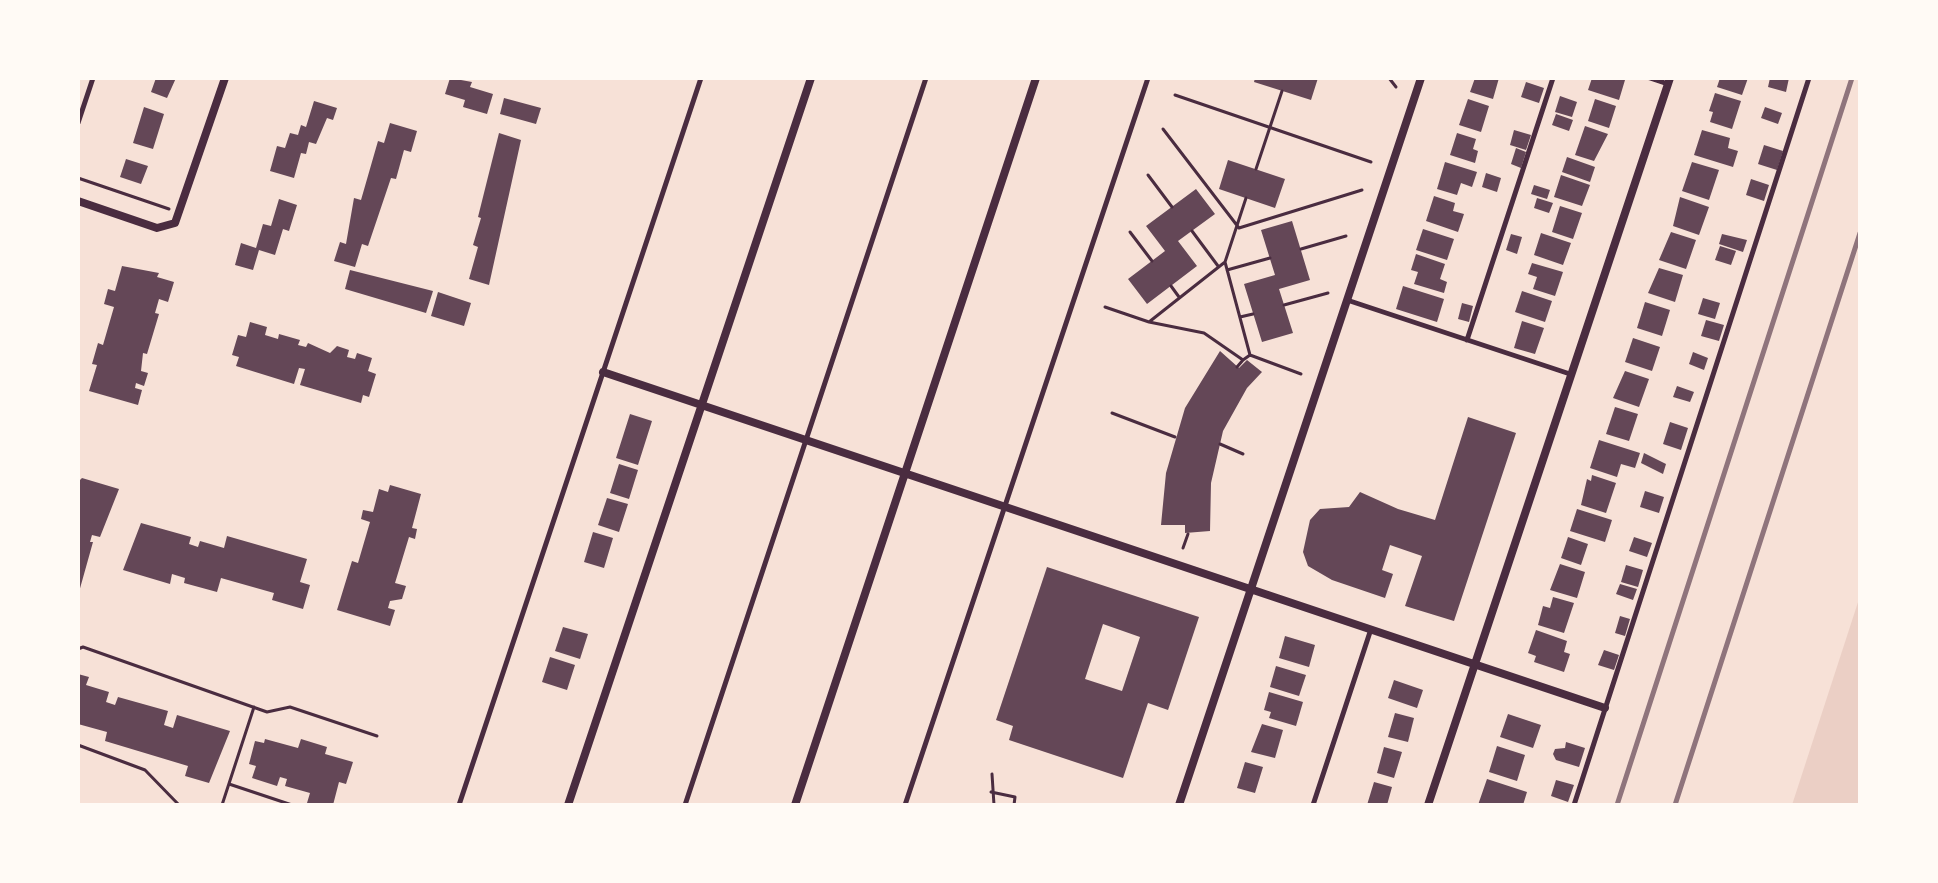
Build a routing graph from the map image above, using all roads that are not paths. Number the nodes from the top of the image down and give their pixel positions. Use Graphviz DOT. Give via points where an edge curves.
graph roads {
  1 [pos="93,78"];
  2 [pos="225,78"];
  3 [pos="701,78"];
  4 [pos="811,78"];
  5 [pos="926,78"];
  6 [pos="1036,78"];
  7 [pos="1148,78"];
  8 [pos="1421,78"];
  9 [pos="1553,78"];
  10 [pos="1650,78"];
  11 [pos="1809,78"];
  12 [pos="1669,81"];
  13 [pos="78,123"];
  14 [pos="78,201"];
  15 [pos="1347,300"];
  16 [pos="1467,340"];
  17 [pos="603,372"];
  18 [pos="1570,374"];
  19 [pos="703,404"];
  20 [pos="807,440"];
  21 [pos="905,473"];
  22 [pos="1005,507"];
  23 [pos="1251,589"];
  24 [pos="1371,629"];
  25 [pos="1475,664"];
  26 [pos="1605,708"];
  27 [pos="459,805"];
  28 [pos="568,805"];
  29 [pos="685,805"];
  30 [pos="795,805"];
  31 [pos="905,805"];
  32 [pos="1179,805"];
  33 [pos="1313,805"];
  34 [pos="1428,805"];
  35 [pos="1574,805"];
  1 -- 13 [label="lane"];
  2 -- 14 [label="street" via="175,223 157,228"];
  3 -- 17 [label="lane"];
  4 -- 19 [label="street"];
  5 -- 20 [label="lane"];
  6 -- 21 [label="street"];
  7 -- 22 [label="lane"];
  8 -- 15 [label="street"];
  9 -- 16 [label="lane"];
  10 -- 12 [label="lane"];
  11 -- 26 [label="lane"];
  12 -- 18 [label="street"];
  15 -- 16 [label="lane"];
  15 -- 23 [label="street"];
  16 -- 18 [label="lane"];
  17 -- 19 [label="street"];
  17 -- 27 [label="lane"];
  18 -- 25 [label="street"];
  19 -- 20 [label="street"];
  19 -- 28 [label="street"];
  20 -- 21 [label="street"];
  20 -- 29 [label="lane"];
  21 -- 22 [label="street"];
  21 -- 30 [label="street"];
  22 -- 23 [label="street"];
  22 -- 31 [label="lane"];
  23 -- 24 [label="street"];
  23 -- 32 [label="street"];
  24 -- 25 [label="street"];
  24 -- 33 [label="lane"];
  25 -- 26 [label="street"];
  25 -- 34 [label="street"];
  26 -- 35 [label="lane"];
}
